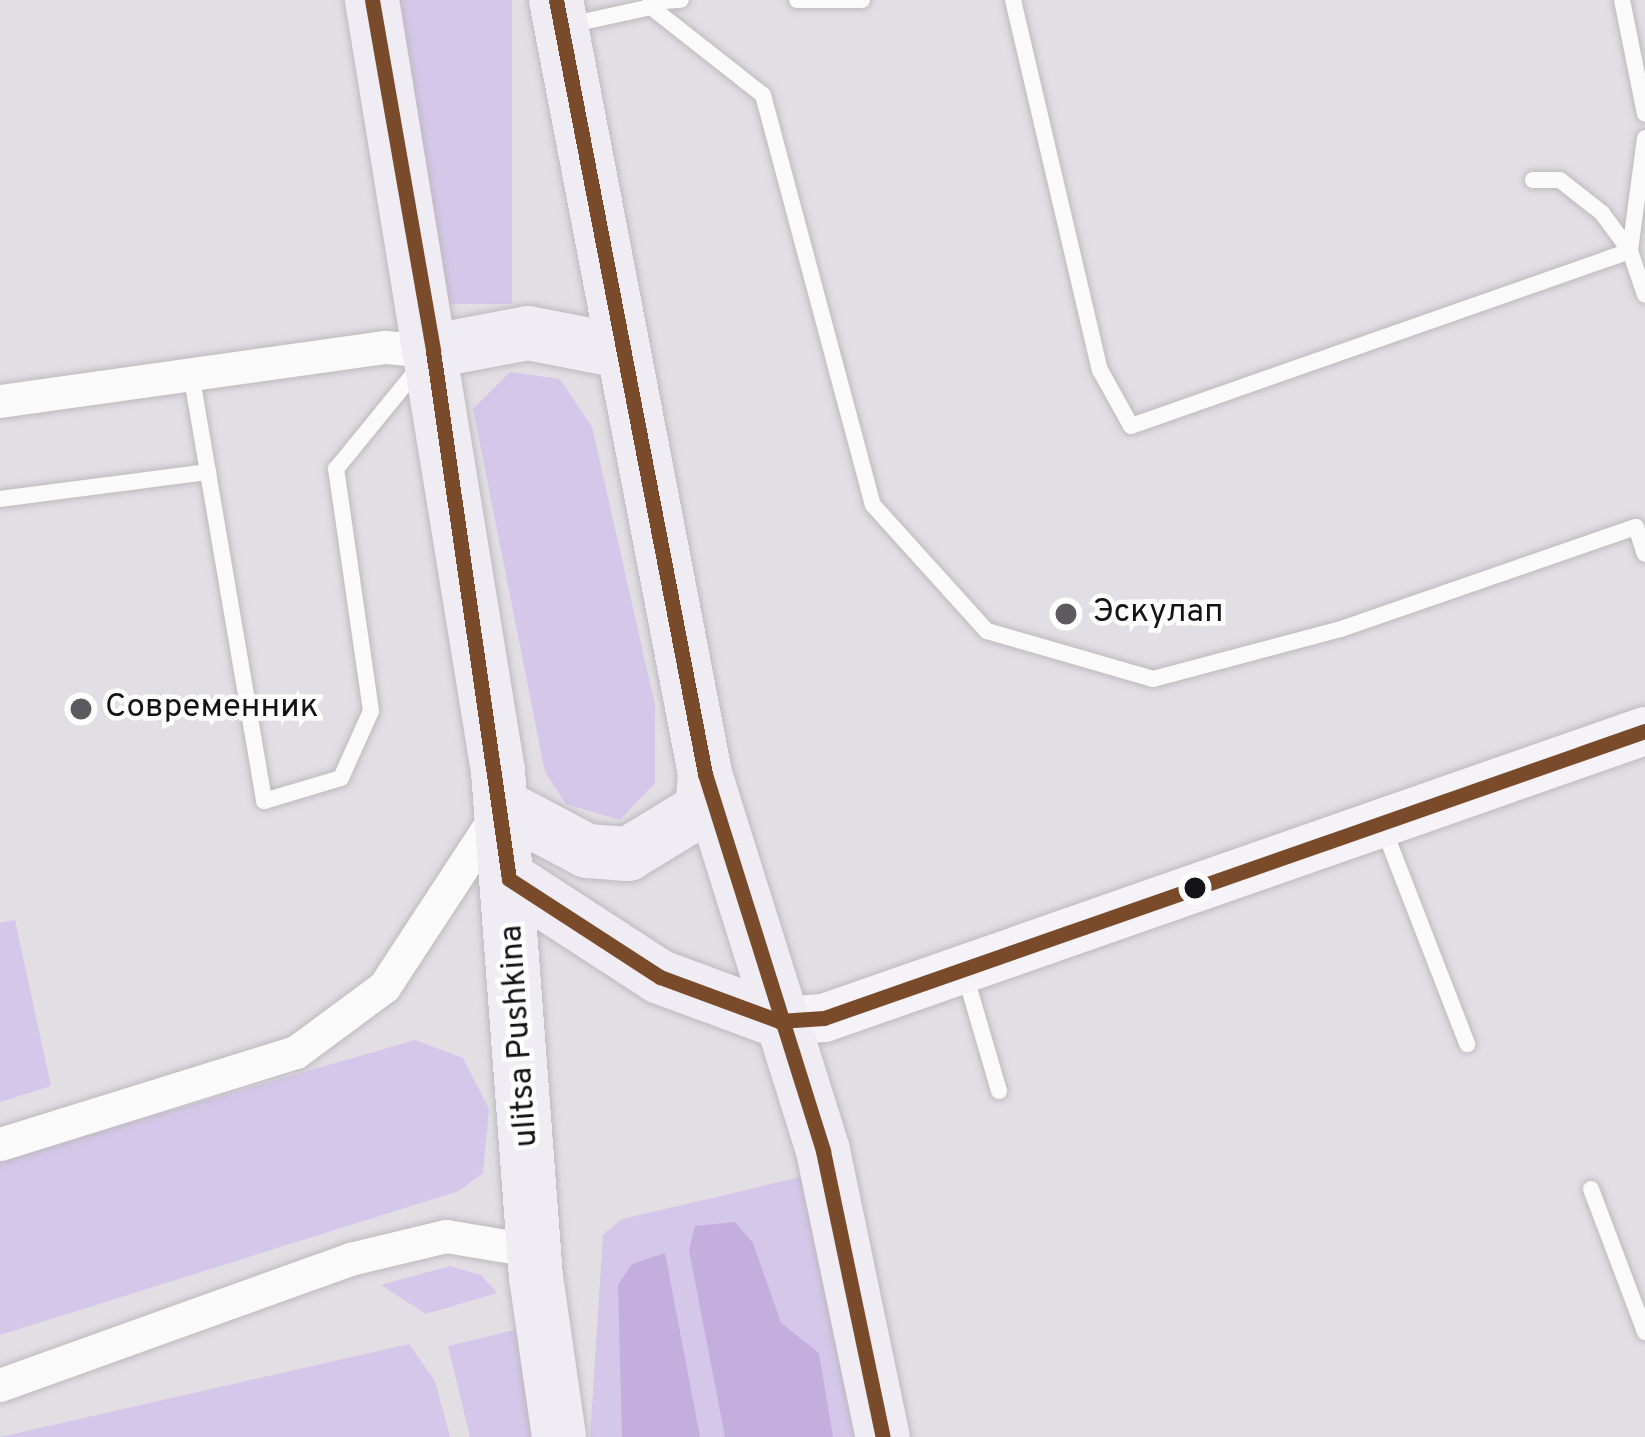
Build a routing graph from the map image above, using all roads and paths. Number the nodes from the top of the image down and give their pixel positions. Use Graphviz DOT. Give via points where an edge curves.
graph roads {
  1 [pos="372,0"];
  2 [pos="681,0"];
  3 [pos="797,0"];
  4 [pos="862,0"];
  5 [pos="1013,0"];
  6 [pos="1622,0"];
  7 [pos="650,3"];
  8 [pos="558,14"];
  9 [pos="1645,114"];
  10 [pos="1645,138"];
  11 [pos="1533,179"];
  12 [pos="1630,251"];
  13 [pos="1644,292"];
  14 [pos="434,350"];
  15 [pos="620,351"];
  16 [pos="191,373"];
  17 [pos="0,400"];
  18 [pos="208,472"];
  19 [pos="0,499"];
  20 [pos="1640,527"];
  21 [pos="1645,554"];
  22 [pos="1645,731"];
  23 [pos="705,774"];
  24 [pos="502,806"];
  25 [pos="1383,826"];
  26 [pos="509,879"];
  27 [pos="963,970"];
  28 [pos="778,1021"];
  29 [pos="1467,1044"];
  30 [pos="999,1091"];
  31 [pos="0,1144"];
  32 [pos="1591,1189"];
  33 [pos="536,1251"];
  34 [pos="1645,1332"];
  35 [pos="0,1384"];
  36 [pos="559,1437"];
  37 [pos="883,1437"];
  1 -- 14 [label="main road, ulitsa Pushkina"];
  2 -- 7 [label="lane"];
  3 -- 4 [label="lane"];
  5 -- 12 [label="lane" via="1100,370 1130,426"];
  6 -- 9 [label="lane"];
  7 -- 8 [label="lane"];
  7 -- 20 [label="lane" via="764,95 873,505 987,631 1153,680 1341,629"];
  8 -- 15 [label="main road"];
  10 -- 12 [label="lane"];
  11 -- 12 [label="lane" via="1560,180 1602,213"];
  12 -- 13 [label="lane"];
  14 -- 15 [label="main road" via="528,333"];
  14 -- 16 [label="street" via="385,346"];
  14 -- 18 [label="lane" via="336,469 371,711 341,778 264,801"];
  14 -- 24 [label="main road, ulitsa Pushkina"];
  15 -- 23 [label="main road"];
  16 -- 17 [label="street"];
  16 -- 18 [label="lane"];
  18 -- 19 [label="lane"];
  20 -- 21 [label="lane"];
  22 -- 25 [label="main road"];
  23 -- 24 [label="main road" via="702,809 628,854 587,851"];
  23 -- 28 [label="main road"];
  24 -- 26 [label="main road, ulitsa Pushkina"];
  24 -- 31 [label="street" via="384,987 296,1052"];
  25 -- 27 [label="main road"];
  25 -- 29 [label="lane"];
  26 -- 28 [label="main road" via="661,977"];
  26 -- 33 [label="main road, ulitsa Pushkina"];
  27 -- 28 [label="main road" via="824,1018"];
  27 -- 30 [label="lane"];
  28 -- 37 [label="main road" via="824,1151"];
  32 -- 34 [label="lane"];
  33 -- 35 [label="street" via="446,1236 350,1259"];
  33 -- 36 [label="main road, ulitsa Pushkina"];
}
